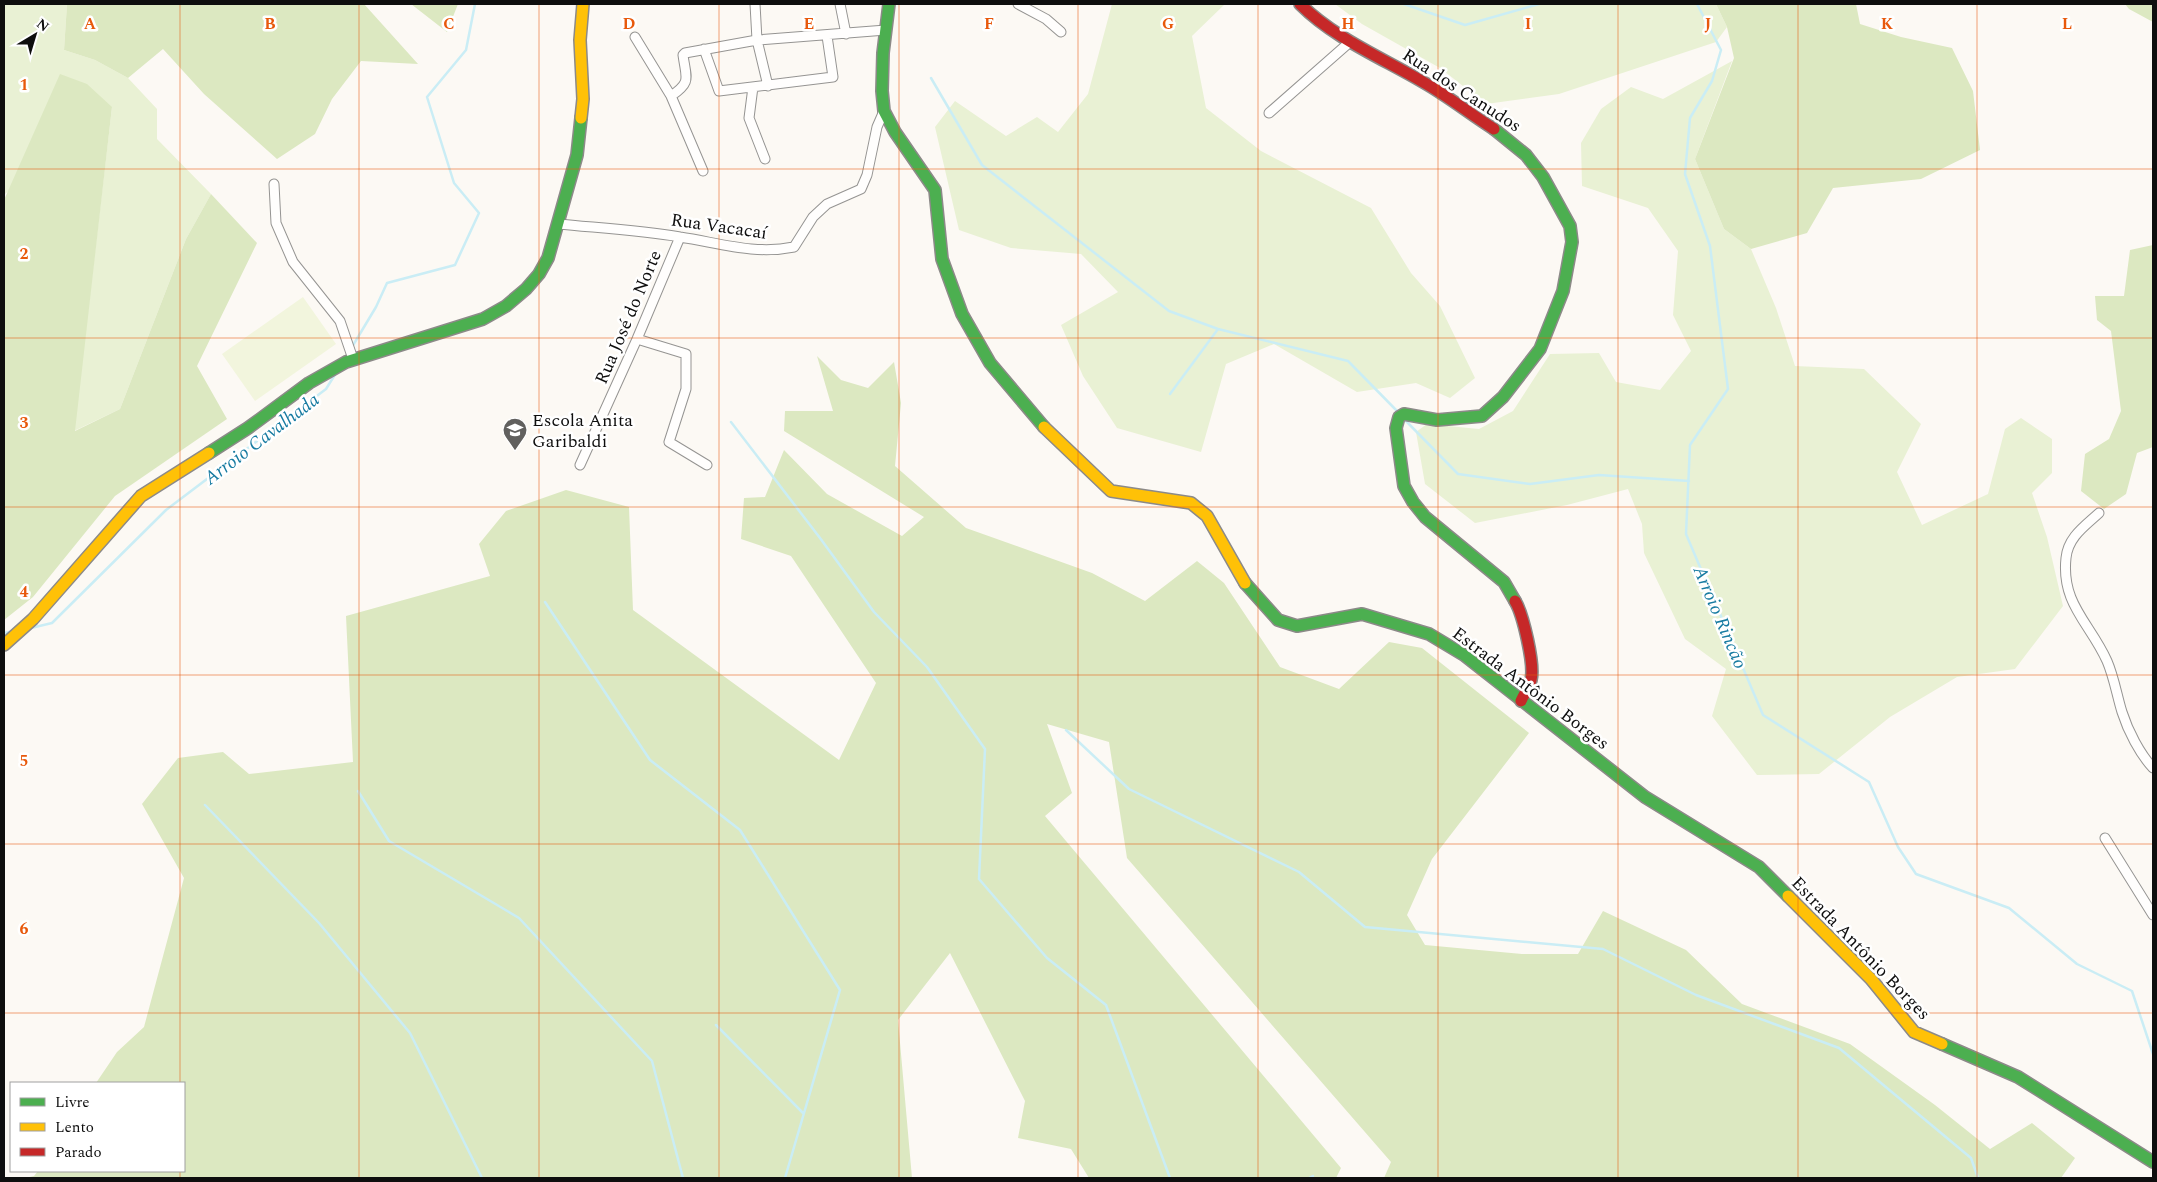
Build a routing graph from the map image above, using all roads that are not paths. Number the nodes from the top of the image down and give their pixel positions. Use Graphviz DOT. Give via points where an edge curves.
graph roads {
  1 [pos="583,4"];
  2 [pos="755,4"];
  3 [pos="840,4"];
  4 [pos="889,4"];
  5 [pos="1018,4"];
  6 [pos="1300,4"];
  7 [pos="886,30"];
  8 [pos="1061,32"];
  9 [pos="846,34"];
  10 [pos="828,36"];
  11 [pos="635,37"];
  12 [pos="757,40"];
  13 [pos="1351,41"];
  14 [pos="704,49"];
  15 [pos="768,86"];
  16 [pos="753,87"];
  17 [pos="671,96"];
  18 [pos="884,111"];
  19 [pos="1269,113"];
  20 [pos="765,159"];
  21 [pos="703,171"];
  22 [pos="274,184"];
  23 [pos="558,224"];
  24 [pos="680,236"];
  25 [pos="637,339"];
  26 [pos="349,361"];
  27 [pos="580,465"];
  28 [pos="707,465"];
  29 [pos="2099,513"];
  30 [pos="7,642"];
  31 [pos="1520,701"];
  32 [pos="2153,768"];
  33 [pos="2105,838"];
  34 [pos="2153,915"];
  35 [pos="2153,1162"];
  1 -- 23 [label="street" via="580,40 583,99 576,155"];
  2 -- 12 [label="street"];
  3 -- 9 [label="street"];
  4 -- 7 [label="street, Estrada Antônio Borges"];
  5 -- 8 [label="street"];
  6 -- 13 [label="street, Rua dos Canudos" via="1314,18"];
  7 -- 9 [label="street"];
  7 -- 18 [label="street, Estrada Antônio Borges" via="882,82"];
  9 -- 10 [label="street"];
  10 -- 12 [label="street"];
  10 -- 15 [label="street" via="833,78"];
  11 -- 17 [label="street"];
  12 -- 14 [label="street"];
  12 -- 15 [label="street"];
  13 -- 19 [label="street"];
  13 -- 31 [label="street, Rua dos Canudos" via="1426,84 1505,137 1526,155 1557,200 1570,226 1572,242 1563,290 1540,349 1502,398 1482,416 1437,420 1404,414 1399,417 1396,428 1404,486 1412,502 1425,517 1504,582 1518,606 1532,672 1531,681"];
  14 -- 16 [label="street" via="719,91"];
  14 -- 17 [label="street" via="684,54 686,82"];
  15 -- 16 [label="street"];
  16 -- 20 [label="street" via="749,118"];
  17 -- 21 [label="street"];
  18 -- 24 [label="street, Rua Vacacaí" via="861,189 827,204 813,217 794,247 745,250"];
  18 -- 31 [label="street, Estrada Antônio Borges" via="934,190 942,259 962,314 990,363 1042,425 1111,491 1191,503 1207,516 1243,580 1278,620 1297,626 1362,614 1429,634 1464,655"];
  22 -- 26 [label="street" via="276,223 286,247 293,262 340,321"];
  23 -- 24 [label="street, Rua Vacacaí"];
  23 -- 26 [label="street" via="548,258 538,274 506,306 483,319"];
  24 -- 25 [label="street, Rua José do Norte"];
  25 -- 27 [label="street, Rua José do Norte"];
  25 -- 28 [label="street" via="686,354 686,389 669,442"];
  26 -- 30 [label="street" via="309,382 248,428 141,496 33,619"];
  29 -- 32 [label="street" via="2072,539 2066,558 2066,580 2072,604 2108,662 2123,715 2138,748"];
  31 -- 35 [label="street, Estrada Antônio Borges" via="1645,797 1759,867 1871,978 1914,1032 2018,1077"];
  33 -- 34 [label="street"];
}
